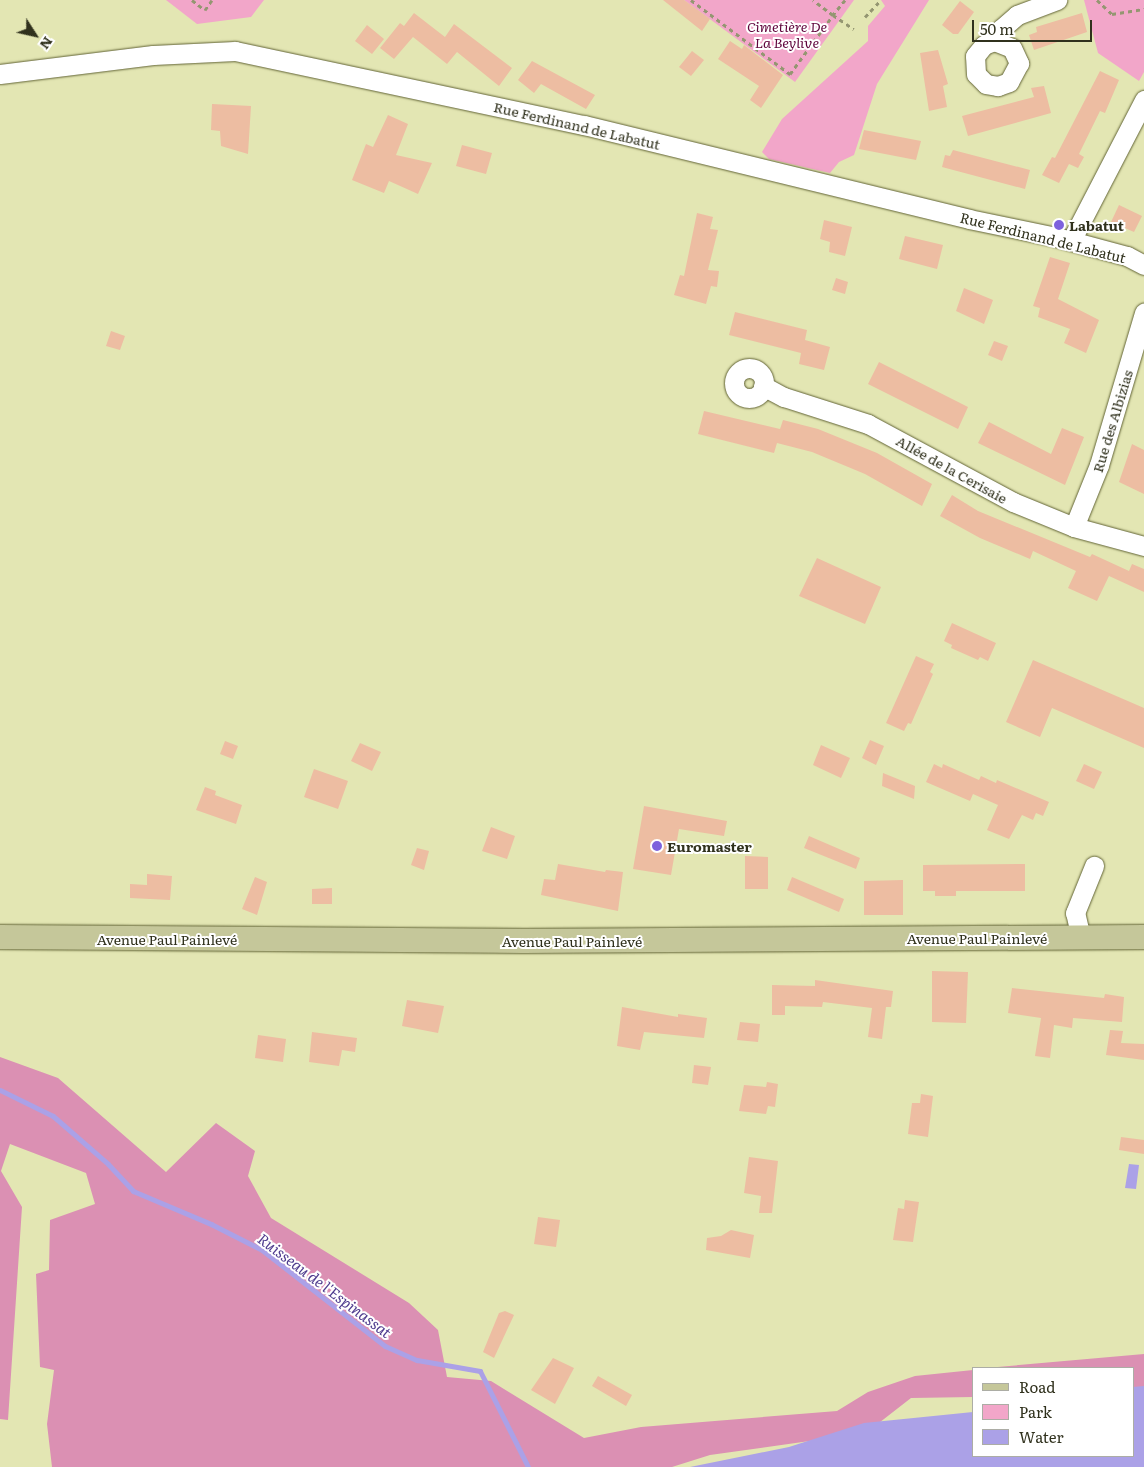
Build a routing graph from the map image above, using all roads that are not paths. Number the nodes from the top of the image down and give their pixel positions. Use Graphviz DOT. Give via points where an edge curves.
graph roads {
  1 [pos="1057,0"];
  2 [pos="994,41"];
  3 [pos="0,74"];
  4 [pos="1144,100"];
  5 [pos="1071,241"];
  6 [pos="1144,265"];
  7 [pos="1144,313"];
  8 [pos="763,386"];
  9 [pos="1074,527"];
  10 [pos="1144,546"];
  11 [pos="1094,866"];
  12 [pos="0,937"];
  13 [pos="1144,937"];
  14 [pos="1081,938"];
  1 -- 2 [label="street" via="1017,15 1001,29"];
  3 -- 5 [label="street, Rue Ferdinand de Labatut" via="153,55 234,51 584,125 969,220"];
  4 -- 5 [label="street"];
  5 -- 6 [label="street, Rue Ferdinand de Labatut" via="1127,256"];
  7 -- 9 [label="street, Rue des Albizias" via="1099,465"];
  8 -- 9 [label="street, Allée de la Cerisaie" via="868,424 1013,502"];
  9 -- 10 [label="street, Allée de la Cerisaie"];
  11 -- 14 [label="street" via="1075,913"];
  12 -- 14 [label="main road, Avenue Paul Painlevé" via="524,941"];
  13 -- 14 [label="main road, Avenue Paul Painlevé"];
}
